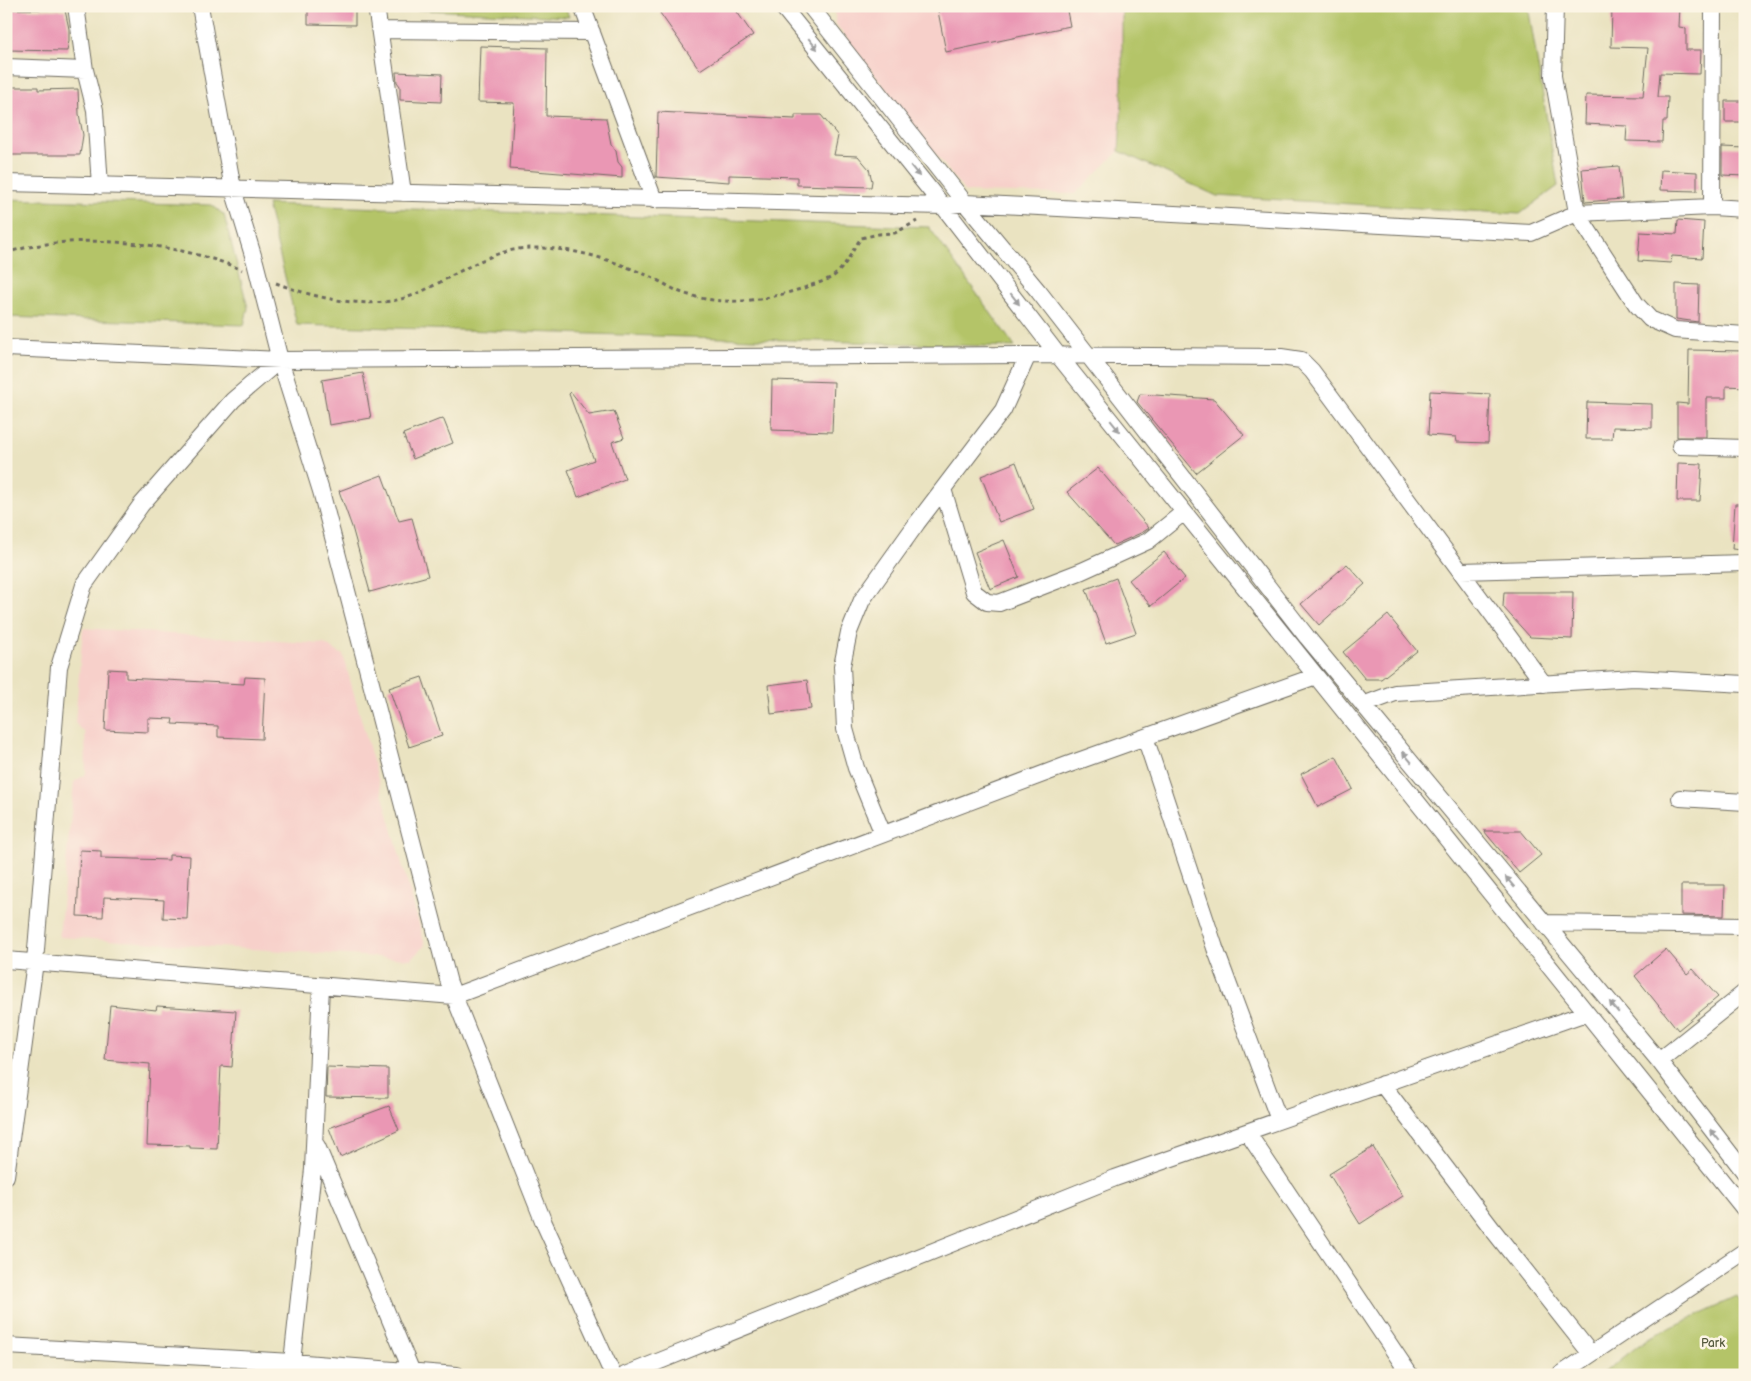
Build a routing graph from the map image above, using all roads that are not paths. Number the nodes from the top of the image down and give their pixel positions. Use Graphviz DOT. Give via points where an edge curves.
graph roads {
  1 [pos="76,6"];
  2 [pos="200,6"];
  3 [pos="376,6"];
  4 [pos="582,6"];
  5 [pos="782,6"];
  6 [pos="1555,6"];
  7 [pos="1712,6"];
  8 [pos="817,10"];
  9 [pos="380,30"];
  10 [pos="592,32"];
  11 [pos="6,67"];
  12 [pos="85,70"];
  13 [pos="6,183"];
  14 [pos="100,186"];
  15 [pos="232,189"];
  16 [pos="403,193"];
  17 [pos="654,200"];
  18 [pos="965,203"];
  19 [pos="943,206"];
  20 [pos="1712,207"];
  21 [pos="1745,209"];
  22 [pos="1576,213"];
  23 [pos="1745,334"];
  24 [pos="6,348"];
  25 [pos="1028,355"];
  26 [pos="1058,355"];
  27 [pos="1088,356"];
  28 [pos="280,360"];
  29 [pos="1680,446"];
  30 [pos="1745,448"];
  31 [pos="943,489"];
  32 [pos="1184,512"];
  33 [pos="1745,563"];
  34 [pos="1462,571"];
  35 [pos="1316,676"];
  36 [pos="1544,684"];
  37 [pos="1745,684"];
  38 [pos="1363,705"];
  39 [pos="1145,737"];
  40 [pos="1680,798"];
  41 [pos="1745,802"];
  42 [pos="884,834"];
  43 [pos="1544,923"];
  44 [pos="1745,926"];
  45 [pos="6,960"];
  46 [pos="35,962"];
  47 [pos="321,986"];
  48 [pos="1745,992"];
  49 [pos="454,996"];
  50 [pos="1586,1013"];
  51 [pos="1659,1061"];
  52 [pos="1382,1084"];
  53 [pos="1279,1120"];
  54 [pos="1247,1132"];
  55 [pos="314,1140"];
  56 [pos="1745,1173"];
  57 [pos="6,1176"];
  58 [pos="1745,1210"];
  59 [pos="1745,1251"];
  60 [pos="6,1346"];
  61 [pos="1591,1354"];
  62 [pos="292,1362"];
  63 [pos="412,1372"];
  64 [pos="458,1375"];
  65 [pos="613,1375"];
  66 [pos="625,1375"];
  67 [pos="1410,1375"];
  68 [pos="1560,1375"];
  1 -- 12 [label="street"];
  2 -- 15 [label="street"];
  3 -- 9 [label="street"];
  4 -- 10 [label="street"];
  5 -- 19 [label="street, one-way"];
  6 -- 22 [label="street" via="1553,76"];
  7 -- 20 [label="street"];
  8 -- 18 [label="street"];
  9 -- 10 [label="street"];
  9 -- 16 [label="street"];
  10 -- 17 [label="street"];
  11 -- 12 [label="street"];
  12 -- 14 [label="street" via="96,110"];
  13 -- 14 [label="street"];
  14 -- 15 [label="street"];
  15 -- 16 [label="street"];
  15 -- 28 [label="street"];
  16 -- 17 [label="street"];
  17 -- 19 [label="street"];
  18 -- 19 [label="street"];
  18 -- 22 [label="street" via="1531,232"];
  18 -- 27 [label="street"];
  19 -- 26 [label="street, one-way"];
  20 -- 21 [label="street"];
  20 -- 22 [label="street"];
  22 -- 23 [label="street" via="1636,304 1650,319 1676,330"];
  24 -- 28 [label="street"];
  25 -- 26 [label="street"];
  25 -- 28 [label="street"];
  25 -- 31 [label="street" via="1003,410"];
  26 -- 27 [label="street"];
  26 -- 32 [label="street, one-way"];
  27 -- 34 [label="street" via="1281,357 1301,360"];
  27 -- 38 [label="street"];
  28 -- 46 [label="street" via="233,400 148,497 84,585 59,667"];
  28 -- 49 [label="street" via="321,491"];
  29 -- 30 [label="street"];
  31 -- 32 [label="street" via="974,592 987,602 999,603 1140,545"];
  31 -- 42 [label="street" via="862,600 849,632 842,666 846,729 856,768"];
  32 -- 35 [label="street"];
  33 -- 34 [label="street"];
  34 -- 36 [label="street"];
  35 -- 39 [label="street"];
  35 -- 50 [label="street"];
  36 -- 37 [label="street" via="1634,678"];
  36 -- 38 [label="street" via="1395,693"];
  43 -- 38 [label="street, one-way"];
  39 -- 42 [label="street"];
  39 -- 53 [label="street" via="1215,948"];
  40 -- 41 [label="street"];
  42 -- 49 [label="street"];
  43 -- 44 [label="street"];
  51 -- 43 [label="street, one-way"];
  45 -- 46 [label="street"];
  46 -- 47 [label="street"];
  46 -- 57 [label="street"];
  47 -- 49 [label="street"];
  47 -- 55 [label="street"];
  48 -- 51 [label="street"];
  49 -- 65 [label="street" via="544,1223"];
  50 -- 52 [label="street"];
  50 -- 58 [label="street"];
  56 -- 51 [label="street, one-way"];
  52 -- 53 [label="street"];
  52 -- 61 [label="street"];
  53 -- 54 [label="street"];
  54 -- 66 [label="street" via="1115,1178"];
  54 -- 67 [label="street"];
  55 -- 62 [label="street"];
  55 -- 63 [label="street"];
  59 -- 61 [label="street"];
  60 -- 62 [label="street"];
  61 -- 68 [label="street"];
  62 -- 63 [label="street"];
  63 -- 64 [label="street"];
}
